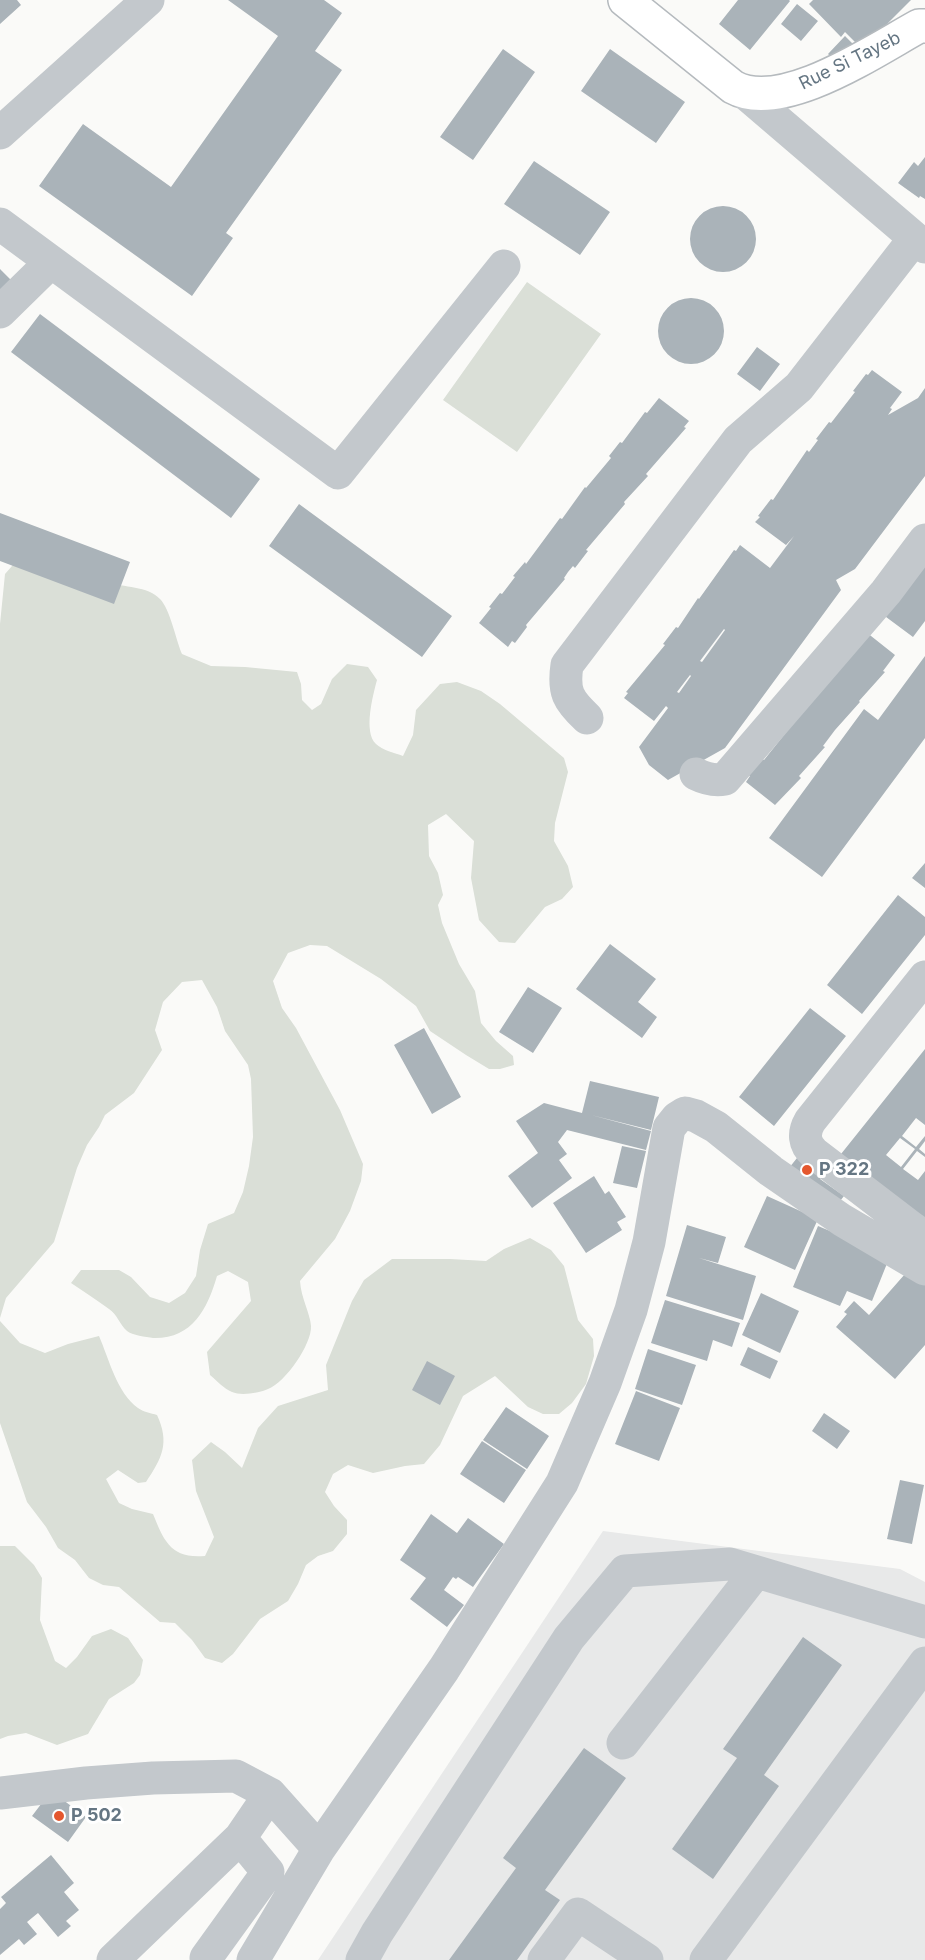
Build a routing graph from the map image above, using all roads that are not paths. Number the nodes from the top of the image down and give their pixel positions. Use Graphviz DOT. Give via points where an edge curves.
graph roads {
  1 [pos="625,0"];
  2 [pos="136,3"];
  3 [pos="923,24"];
  4 [pos="745,93"];
  5 [pos="0,133"];
  6 [pos="0,224"];
  7 [pos="920,243"];
  8 [pos="51,262"];
  9 [pos="504,266"];
  10 [pos="0,312"];
  11 [pos="925,540"];
  12 [pos="587,718"];
  13 [pos="696,774"];
  14 [pos="925,977"];
  15 [pos="805,1138"];
  16 [pos="771,1171"];
  17 [pos="925,1234"];
  18 [pos="925,1269"];
  19 [pos="756,1572"];
  20 [pos="925,1622"];
  21 [pos="925,1663"];
  22 [pos="623,1743"];
  23 [pos="0,1793"];
  24 [pos="270,1794"];
  25 [pos="240,1838"];
  26 [pos="319,1849"];
  27 [pos="206,1958"];
  28 [pos="113,1960"];
  29 [pos="253,1960"];
  30 [pos="362,1960"];
  31 [pos="544,1960"];
  32 [pos="647,1960"];
  33 [pos="706,1960"];
  1 -- 4 [label="main road"];
  2 -- 5 [label="street"];
  3 -- 4 [label="main road, Rue Si Tayeb" via="798,89"];
  4 -- 7 [label="street"];
  6 -- 8 [label="street"];
  7 -- 12 [label="street" via="799,387 738,440 567,666 564,684 571,703"];
  8 -- 9 [label="street" via="338,474"];
  8 -- 10 [label="street"];
  11 -- 13 [label="street" via="886,592 725,779 716,781"];
  14 -- 15 [label="street" via="810,1121"];
  15 -- 16 [label="street" via="791,1146"];
  15 -- 17 [label="street" via="814,1153"];
  16 -- 18 [label="street" via="842,1220"];
  16 -- 26 [label="street" via="696,1116 685,1113 669,1128 649,1242 631,1310 605,1383 561,1484 444,1669"];
  19 -- 20 [label="street"];
  19 -- 22 [label="street"];
  19 -- 30 [label="street" via="730,1564 625,1571 569,1638"];
  21 -- 33 [label="street"];
  23 -- 24 [label="street" via="153,1778 236,1776"];
  24 -- 25 [label="street"];
  24 -- 26 [label="street"];
  25 -- 27 [label="street" via="268,1872"];
  25 -- 28 [label="street"];
  26 -- 29 [label="street"];
  31 -- 32 [label="street" via="578,1914"];
}
